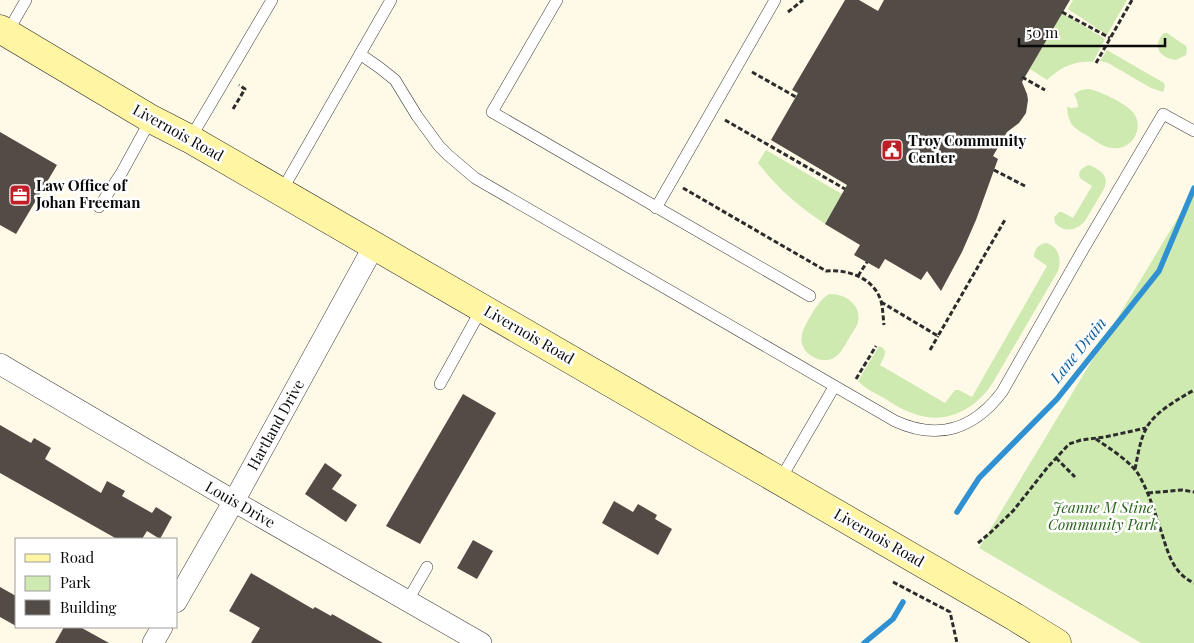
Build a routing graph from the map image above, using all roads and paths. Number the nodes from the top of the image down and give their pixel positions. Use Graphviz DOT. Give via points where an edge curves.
graph roads {
  1 [pos="26,0"];
  2 [pos="272,0"];
  3 [pos="392,0"];
  4 [pos="557,0"];
  5 [pos="775,0"];
  6 [pos="1132,0"];
  7 [pos="1062,12"];
  8 [pos="3,31"];
  9 [pos="1110,38"];
  10 [pos="360,54"];
  11 [pos="1096,63"];
  12 [pos="752,72"];
  13 [pos="1022,77"];
  14 [pos="237,83"];
  15 [pos="1045,90"];
  16 [pos="796,97"];
  17 [pos="233,109"];
  18 [pos="151,118"];
  19 [pos="725,120"];
  20 [pos="1194,131"];
  21 [pos="190,139"];
  22 [pos="994,170"];
  23 [pos="1025,186"];
  24 [pos="684,189"];
  25 [pos="845,189"];
  26 [pos="281,192"];
  27 [pos="99,207"];
  28 [pos="656,208"];
  29 [pos="1006,218"];
  30 [pos="374,246"];
  31 [pos="867,262"];
  32 [pos="858,276"];
  33 [pos="810,296"];
  34 [pos="881,302"];
  35 [pos="482,308"];
  36 [pos="884,325"];
  37 [pos="938,336"];
  38 [pos="876,346"];
  39 [pos="930,350"];
  40 [pos="0,364"];
  41 [pos="856,379"];
  42 [pos="440,384"];
  43 [pos="834,387"];
  44 [pos="1194,390"];
  45 [pos="1146,428"];
  46 [pos="1096,439"];
  47 [pos="1056,458"];
  48 [pos="1135,470"];
  49 [pos="1075,477"];
  50 [pos="780,480"];
  51 [pos="1194,492"];
  52 [pos="1148,493"];
  53 [pos="234,502"];
  54 [pos="978,543"];
  55 [pos="427,567"];
  56 [pos="893,582"];
  57 [pos="1194,582"];
  58 [pos="178,599"];
  59 [pos="408,600"];
  60 [pos="161,628"];
  61 [pos="1049,641"];
  62 [pos="153,643"];
  63 [pos="481,643"];
  64 [pos="957,643"];
  1 -- 8 [label="lane"];
  2 -- 21 [label="lane"];
  3 -- 10 [label="lane"];
  4 -- 28 [label="lane" via="492,112"];
  5 -- 28 [label="lane"];
  6 -- 9 [label="path"];
  7 -- 9 [label="path"];
  8 -- 18 [label="main road, Livernois Road"];
  9 -- 11 [label="path"];
  10 -- 26 [label="lane"];
  10 -- 43 [label="lane" via="394,80 430,135 476,178"];
  12 -- 16 [label="path"];
  13 -- 15 [label="path"];
  14 -- 17 [label="path" via="245,89"];
  18 -- 21 [label="main road, Livernois Road"];
  18 -- 27 [label="lane"];
  19 -- 25 [label="path"];
  20 -- 43 [label="lane" via="1163,114 1002,392 970,422 940,431 917,429 895,421"];
  21 -- 26 [label="main road, Livernois Road"];
  22 -- 23 [label="path"];
  24 -- 32 [label="path" via="826,271 844,271"];
  26 -- 30 [label="main road, Livernois Road"];
  28 -- 33 [label="lane"];
  29 -- 37 [label="path"];
  30 -- 35 [label="main road, Livernois Road"];
  30 -- 53 [label="street, Hartland Drive"];
  31 -- 32 [label="path"];
  32 -- 34 [label="path" via="874,289"];
  34 -- 36 [label="path"];
  34 -- 37 [label="path"];
  35 -- 42 [label="lane"];
  35 -- 50 [label="main road, Livernois Road"];
  37 -- 39 [label="path"];
  38 -- 41 [label="path"];
  40 -- 53 [label="street, Louis Drive"];
  43 -- 50 [label="lane"];
  44 -- 45 [label="path" via="1165,409"];
  45 -- 46 [label="path"];
  45 -- 48 [label="path"];
  46 -- 47 [label="path" via="1069,444"];
  46 -- 48 [label="path"];
  47 -- 49 [label="path"];
  47 -- 54 [label="path" via="1013,511"];
  48 -- 52 [label="path"];
  50 -- 61 [label="main road, Livernois Road" via="1015,617"];
  51 -- 52 [label="path"];
  52 -- 57 [label="path" via="1172,563 1184,577"];
  53 -- 58 [label="street, Hartland Drive"];
  53 -- 59 [label="street, Louis Drive"];
  55 -- 59 [label="lane"];
  56 -- 64 [label="path" via="950,612"];
  59 -- 63 [label="street, Louis Drive"];
  60 -- 62 [label="street"];
}
